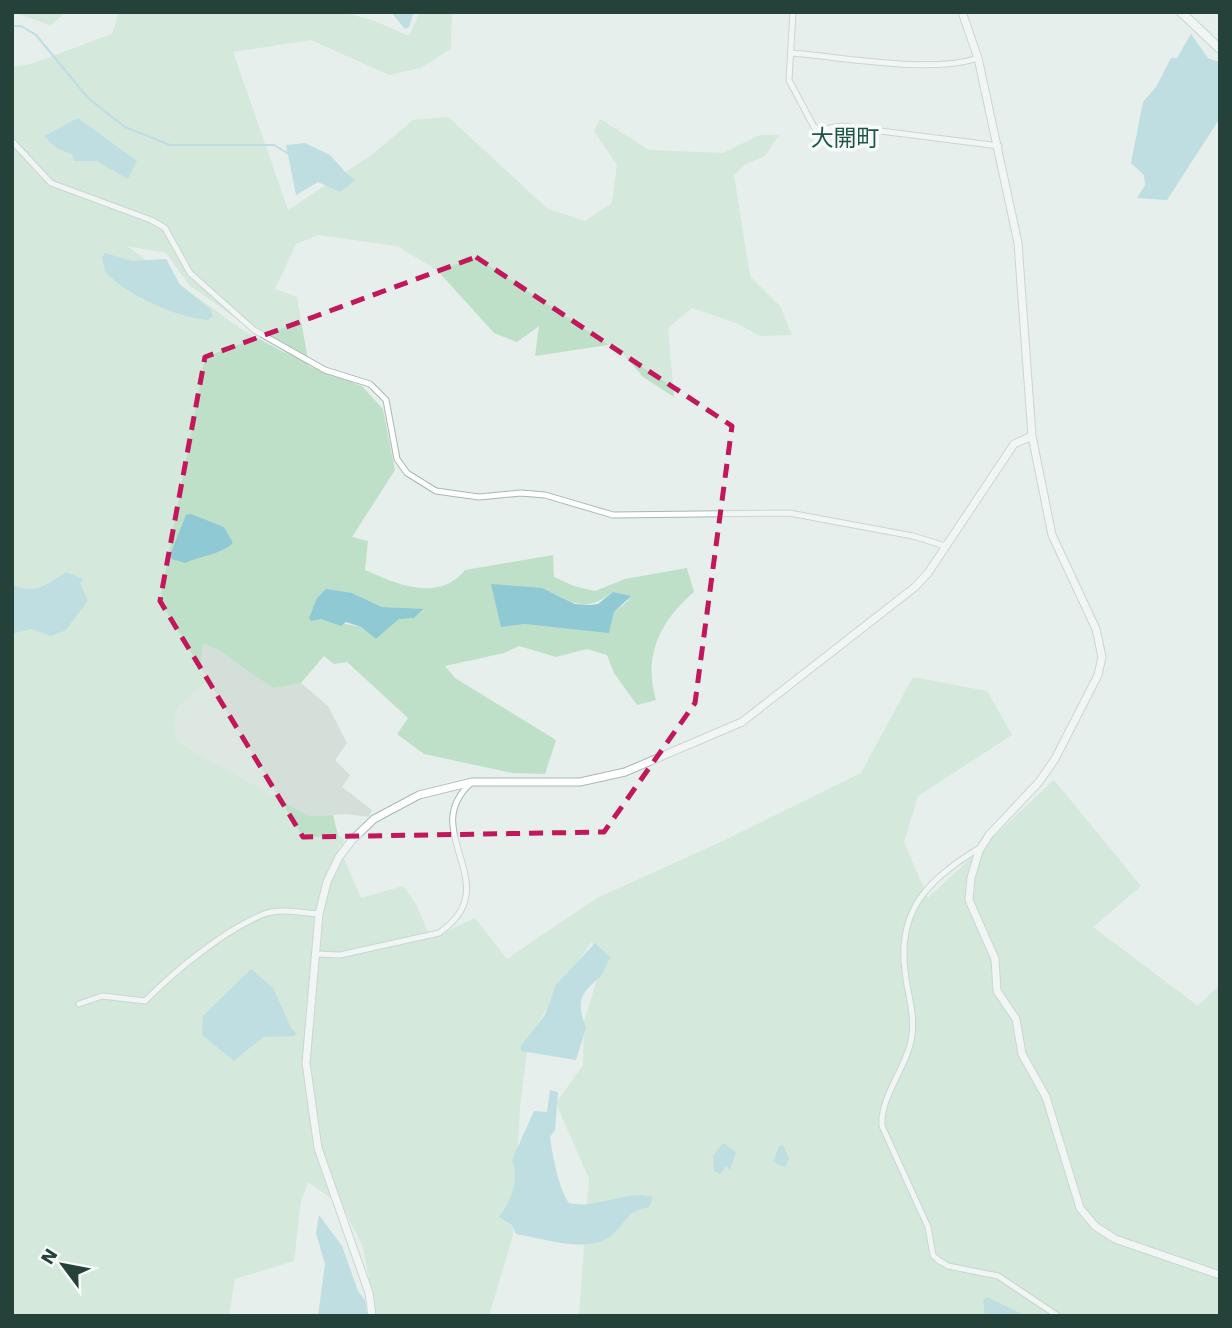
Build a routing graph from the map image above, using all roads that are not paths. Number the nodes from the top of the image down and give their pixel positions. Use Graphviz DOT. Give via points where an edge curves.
graph roads {
  1 [pos="793,12"];
  2 [pos="962,12"];
  3 [pos="1181,12"];
  4 [pos="1220,49"];
  5 [pos="791,54"];
  6 [pos="978,58"];
  7 [pos="12,141"];
  8 [pos="999,146"];
  9 [pos="1032,436"];
  10 [pos="944,545"];
  11 [pos="472,782"];
  12 [pos="981,847"];
  13 [pos="319,914"];
  14 [pos="317,954"];
  15 [pos="79,1004"];
  16 [pos="1220,1275"];
  17 [pos="372,1316"];
  18 [pos="1058,1316"];
  1 -- 5 [label="street"];
  2 -- 6 [label="street"];
  3 -- 4 [label="main road"];
  5 -- 6 [label="street" via="889,63 962,64"];
  5 -- 8 [label="street" via="791,89 820,130 841,126"];
  6 -- 8 [label="street"];
  7 -- 10 [label="street" via="51,183 164,228 190,273 254,330 325,370 370,384 386,400 397,459 407,473 436,491 479,497 545,495 623,515 789,513"];
  8 -- 9 [label="street" via="1018,243"];
  9 -- 10 [label="street" via="1014,444"];
  9 -- 12 [label="street" via="1052,535 1096,629 1102,657 1098,675 1055,760"];
  10 -- 11 [label="street" via="915,587 742,722 625,772 580,782"];
  11 -- 13 [label="street" via="419,795 374,819 339,857"];
  11 -- 14 [label="street" via="458,795 454,809 453,837 468,877 464,900 449,926 439,933 340,956"];
  12 -- 16 [label="street" via="969,901 995,959 997,991 1016,1019 1022,1054 1046,1097 1080,1208 1095,1226 1115,1239"];
  12 -- 18 [label="street" via="923,891 913,906 904,967 912,1033 883,1110 882,1126 928,1227 933,1255 948,1266 998,1276"];
  13 -- 14 [label="street"];
  13 -- 15 [label="street" via="265,914 180,968 145,1001 102,996"];
  14 -- 17 [label="street" via="306,1063 309,1097 318,1148 369,1293"];
}
